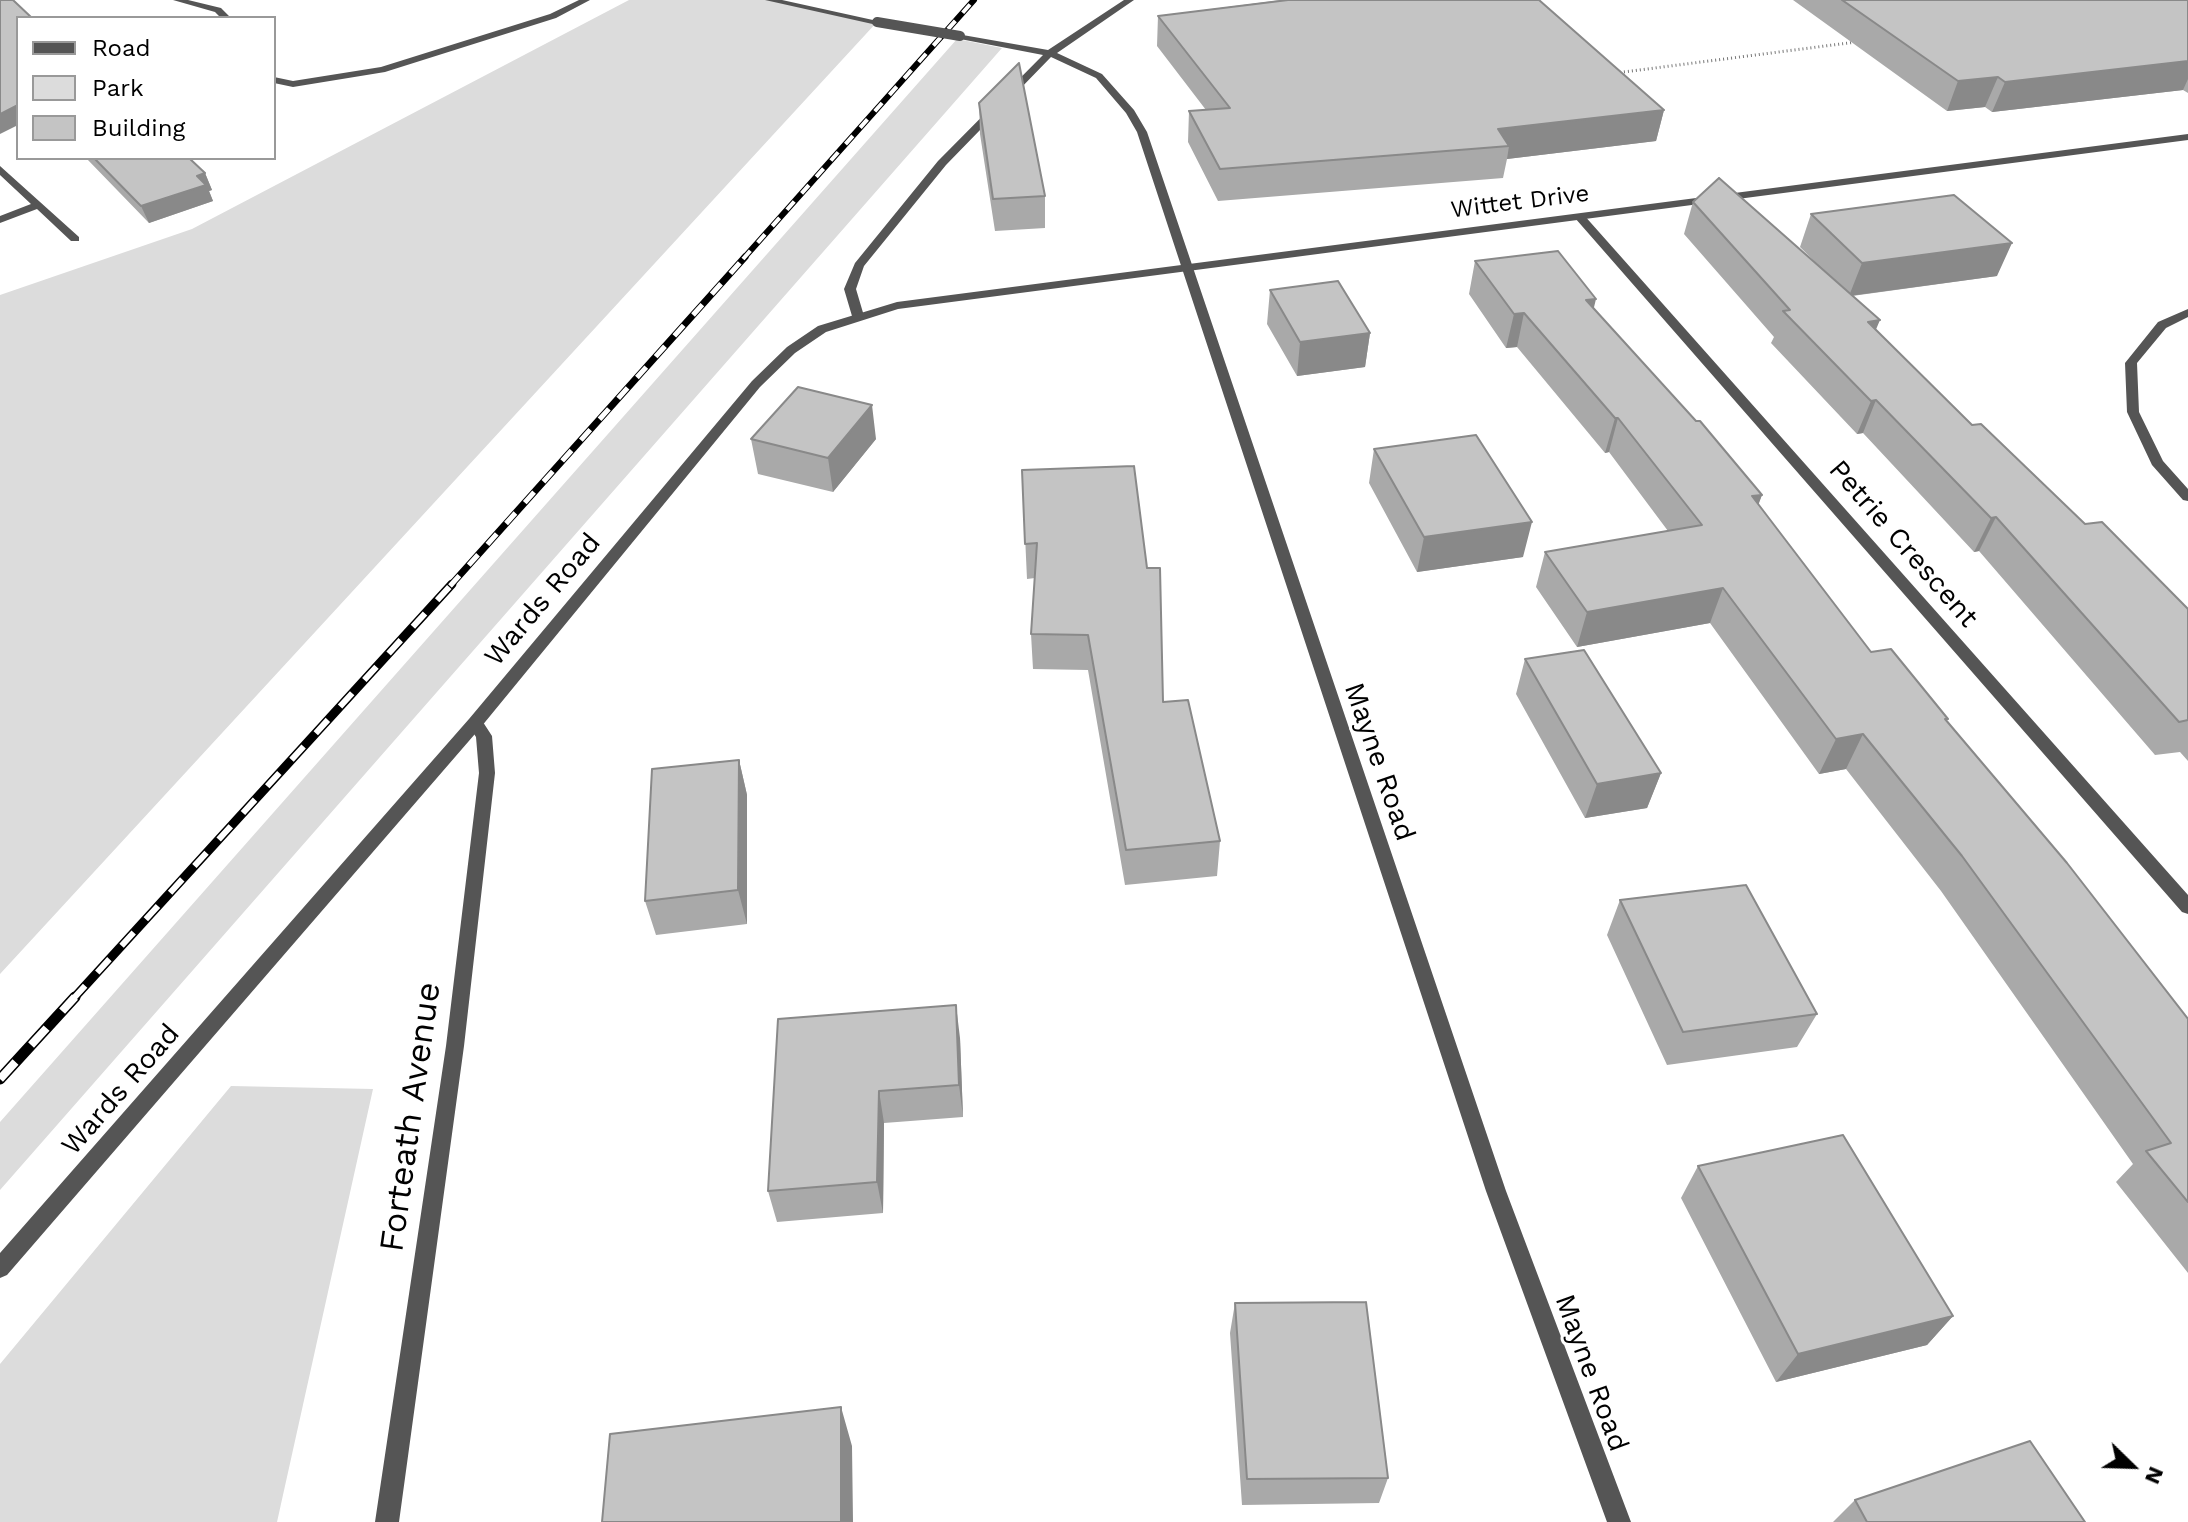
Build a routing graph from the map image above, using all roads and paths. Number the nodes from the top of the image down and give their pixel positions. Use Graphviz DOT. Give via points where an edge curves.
graph roads {
  1 [pos="177,0"];
  2 [pos="586,0"];
  3 [pos="769,0"];
  4 [pos="1130,0"];
  5 [pos="224,16"];
  6 [pos="1855,42"];
  7 [pos="1050,53"];
  8 [pos="1602,74"];
  9 [pos="276,80"];
  10 [pos="2188,137"];
  11 [pos="0,169"];
  12 [pos="37,205"];
  13 [pos="1579,216"];
  14 [pos="0,220"];
  15 [pos="75,239"];
  16 [pos="1185,267"];
  17 [pos="2188,313"];
  18 [pos="858,316"];
  19 [pos="2188,497"];
  20 [pos="475,723"];
  21 [pos="2188,907"];
  22 [pos="0,1268"];
  23 [pos="387,1522"];
  24 [pos="1619,1522"];
  1 -- 5 [label="street"];
  2 -- 9 [label="street" via="553,16 382,70 293,84"];
  3 -- 7 [label="street, Mayne Road, bridge"];
  4 -- 7 [label="street"];
  6 -- 8 [label="path"];
  7 -- 16 [label="street, Mayne Road" via="1099,76 1130,112 1142,132"];
  7 -- 18 [label="street" via="942,163 859,265 850,289"];
  10 -- 13 [label="street, Wittet Drive"];
  11 -- 12 [label="street"];
  12 -- 14 [label="street"];
  12 -- 15 [label="street"];
  13 -- 16 [label="street, Wittet Drive"];
  13 -- 21 [label="street, Petrie Crescent"];
  16 -- 18 [label="street, Wittet Drive" via="897,306"];
  16 -- 24 [label="street, Mayne Road" via="1496,1191"];
  17 -- 19 [label="street" via="2162,325 2131,363 2133,412 2157,462"];
  18 -- 20 [label="street, Wards Road" via="822,329 756,384"];
  20 -- 22 [label="street, Wards Road"];
  20 -- 23 [label="street, Forteath Avenue" via="484,736 487,773 455,1046"];
}
